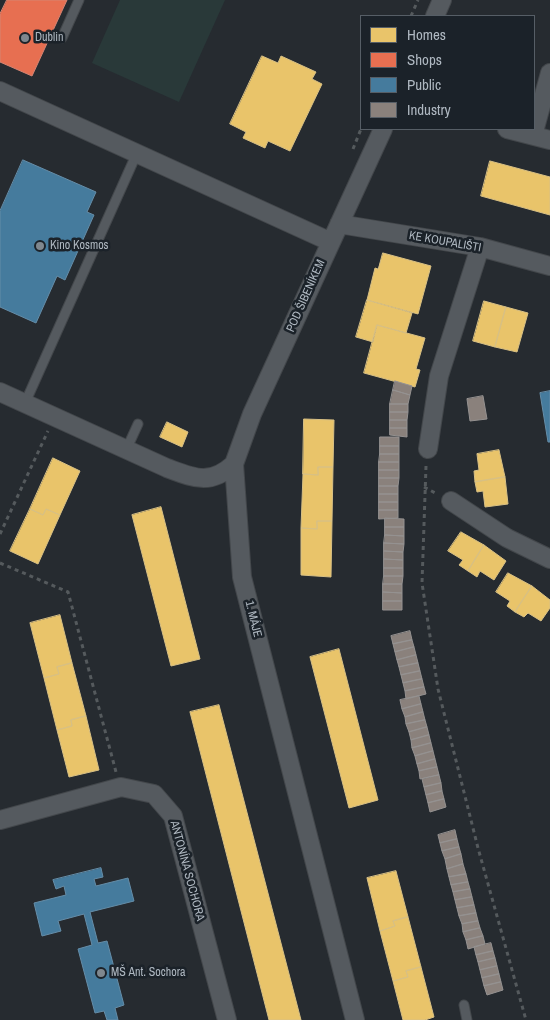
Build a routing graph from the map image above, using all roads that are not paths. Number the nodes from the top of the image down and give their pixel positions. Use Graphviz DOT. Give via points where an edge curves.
graph roads {
  1 [pos="78,0"];
  2 [pos="442,0"];
  3 [pos="435,15"];
  4 [pos="62,38"];
  5 [pos="550,73"];
  6 [pos="0,91"];
  7 [pos="383,130"];
  8 [pos="511,130"];
  9 [pos="542,138"];
  10 [pos="137,153"];
  11 [pos="339,224"];
  12 [pos="331,242"];
  13 [pos="480,247"];
  14 [pos="550,266"];
  15 [pos="0,392"];
  16 [pos="25,403"];
  17 [pos="138,424"];
  18 [pos="127,448"];
  19 [pos="428,449"];
  20 [pos="234,464"];
  21 [pos="451,501"];
  22 [pos="550,559"];
  23 [pos="0,820"];
  24 [pos="464,1005"];
  25 [pos="227,1020"];
  26 [pos="355,1020"];
  27 [pos="467,1020"];
  1 -- 4 [label="lane"];
  2 -- 3 [label="street"];
  5 -- 9 [label="street"];
  6 -- 10 [label="street"];
  7 -- 11 [label="street, POD ŠIBENÍKEM"];
  8 -- 9 [label="street"];
  10 -- 12 [label="street"];
  10 -- 16 [label="lane"];
  11 -- 12 [label="street, POD ŠIBENÍKEM"];
  11 -- 13 [label="street, KE KOUPALIŠTI"];
  12 -- 20 [label="street, POD ŠIBENÍKEM" via="252,414"];
  13 -- 14 [label="street, KE KOUPALIŠTI"];
  13 -- 19 [label="street" via="439,376"];
  15 -- 16 [label="street"];
  16 -- 18 [label="street"];
  17 -- 18 [label="lane"];
  18 -- 20 [label="street" via="194,478 223,475"];
  20 -- 26 [label="street, 1. MÁJE" via="242,577"];
  21 -- 22 [label="street" via="507,538"];
  23 -- 25 [label="street, ANTONÍNA SOCHORA" via="120,787 154,794 173,816"];
  24 -- 27 [label="lane"];
}
